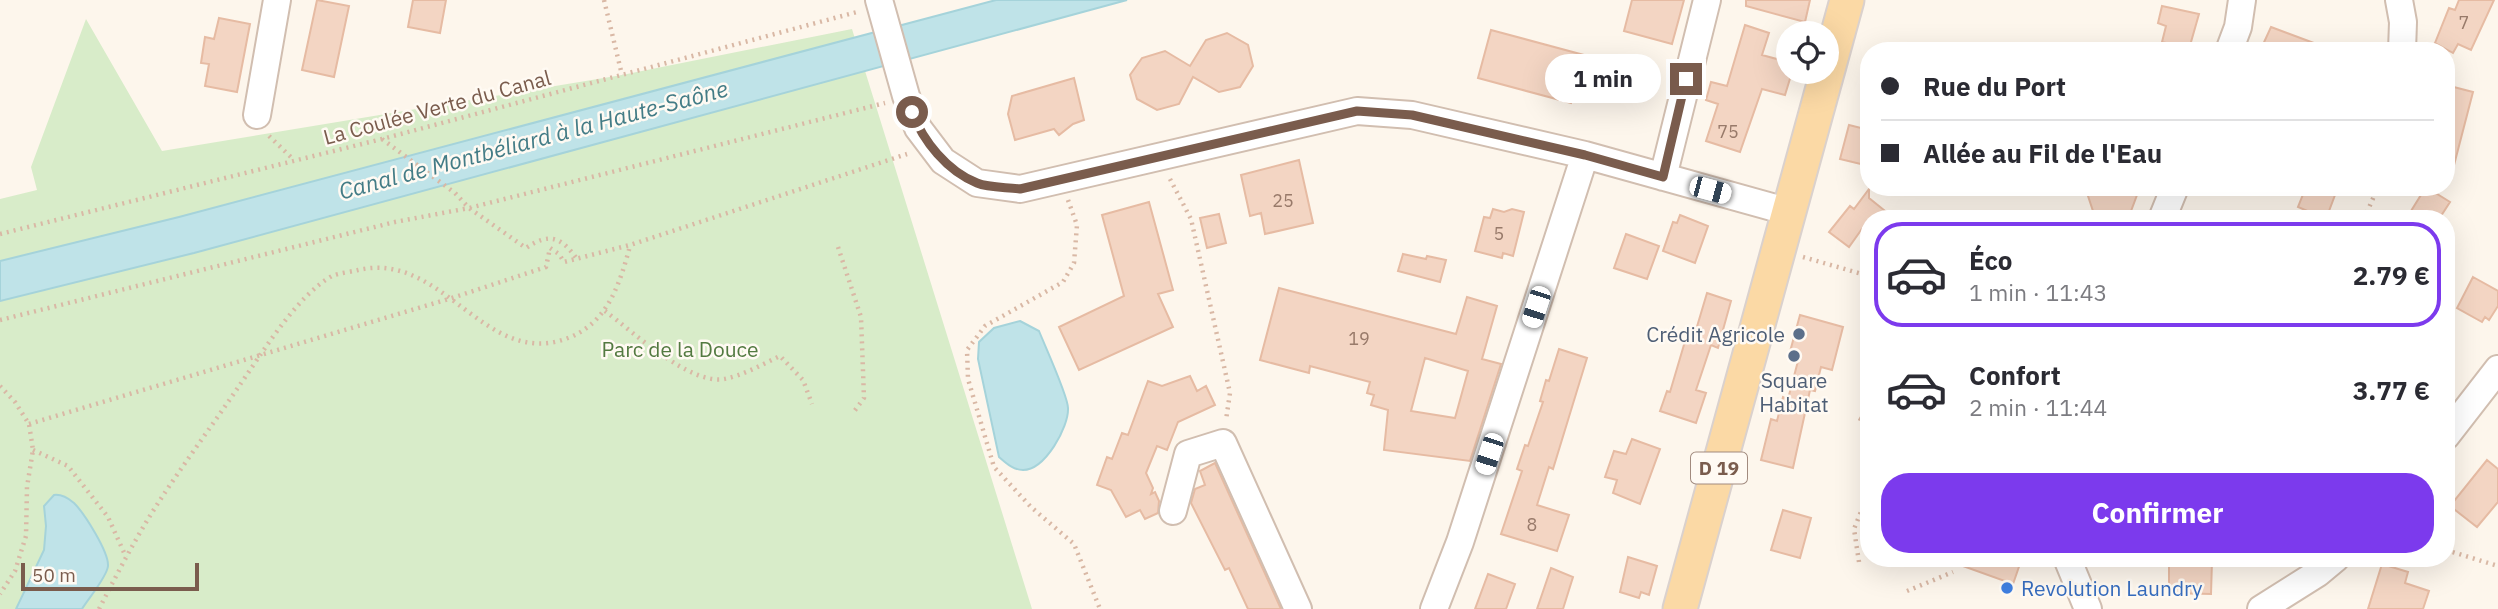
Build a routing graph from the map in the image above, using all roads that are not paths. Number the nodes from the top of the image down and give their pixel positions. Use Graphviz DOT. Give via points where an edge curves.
graph roads {
  1 [pos="277,0"];
  2 [pos="1707,0"];
  3 [pos="1847,0"];
  4 [pos="2242,0"];
  5 [pos="2399,0"];
  6 [pos="880,6"];
  7 [pos="2232,42"];
  8 [pos="2402,42"];
  9 [pos="257,115"];
  10 [pos="1585,155"];
  11 [pos="1663,177"];
  12 [pos="1790,212"];
  13 [pos="2498,369"];
  14 [pos="2455,424"];
  15 [pos="1173,511"];
  16 [pos="2071,567"];
  17 [pos="2325,567"];
  18 [pos="1298,609"];
  19 [pos="1434,609"];
  20 [pos="1680,609"];
  21 [pos="2088,609"];
  22 [pos="2260,609"];
  1 -- 9 [label="street"];
  2 -- 11 [label="street"];
  3 -- 12 [label="main road, D 19"];
  4 -- 7 [label="street"];
  5 -- 8 [label="street"];
  6 -- 10 [label="street" via="918,128 943,160 977,183 1020,189 1357,111 1412,115"];
  10 -- 11 [label="street"];
  10 -- 19 [label="street" via="1476,494"];
  11 -- 12 [label="street"];
  12 -- 20 [label="main road, D 19"];
  13 -- 14 [label="street"];
  15 -- 18 [label="street" via="1188,454 1223,443"];
  16 -- 21 [label="street"];
  17 -- 22 [label="street"];
}
